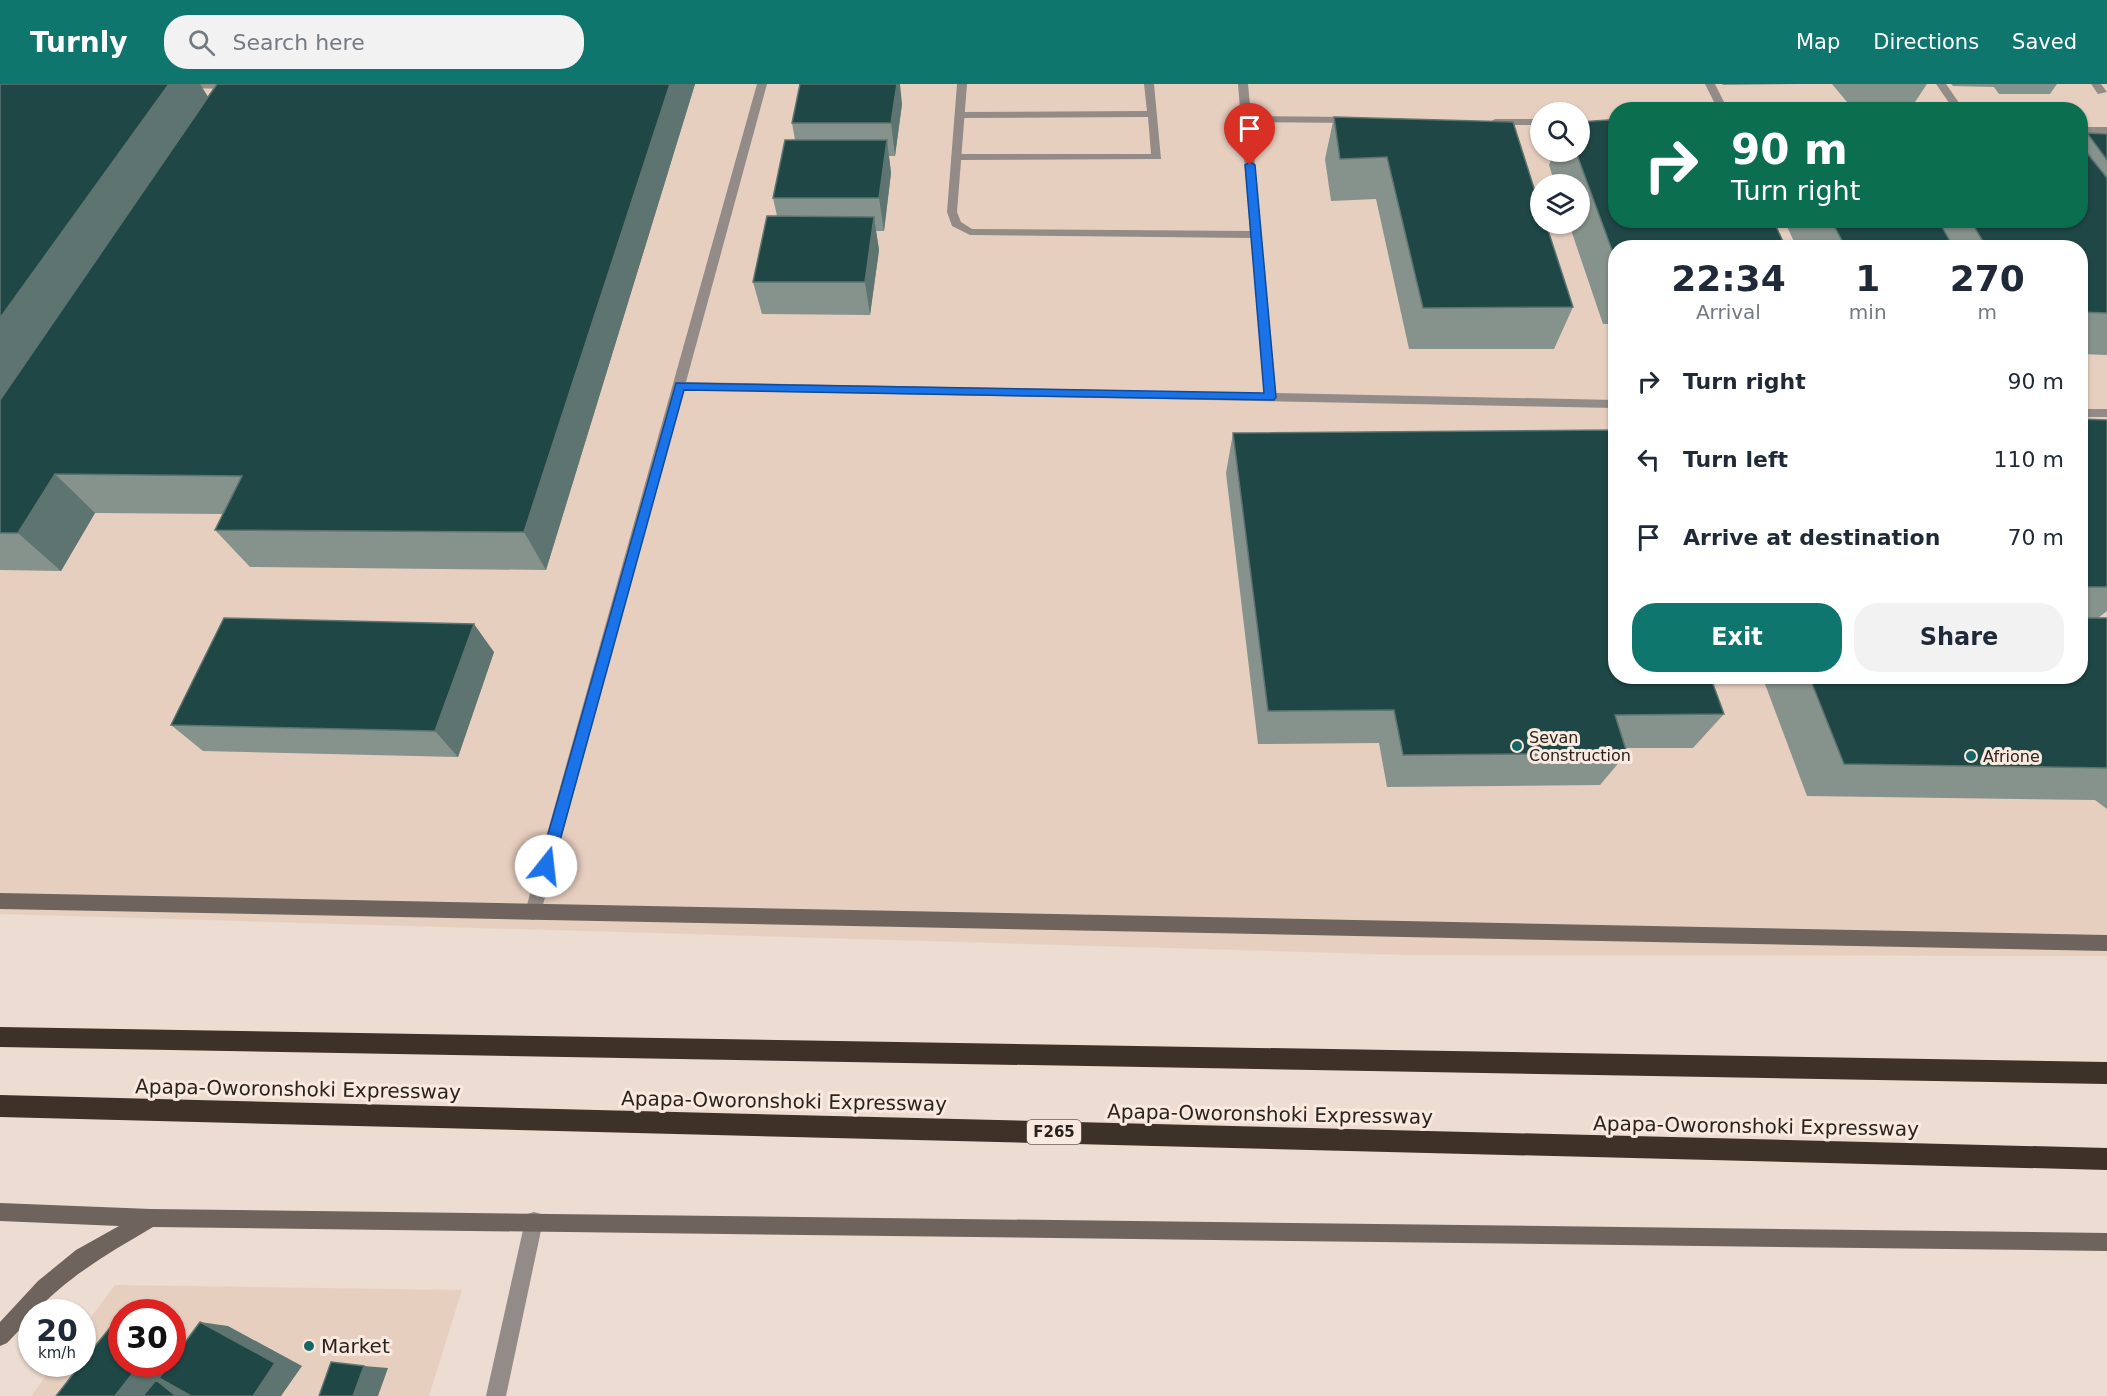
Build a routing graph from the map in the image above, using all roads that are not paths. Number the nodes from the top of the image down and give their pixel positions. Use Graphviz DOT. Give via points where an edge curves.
graph roads {
  1 [pos="762,84"];
  2 [pos="962,84"];
  3 [pos="1149,84"];
  4 [pos="1243,84"];
  5 [pos="1710,84"];
  6 [pos="1941,84"];
  7 [pos="165,85"];
  8 [pos="243,88"];
  9 [pos="1719,102"];
  10 [pos="1953,102"];
  11 [pos="1152,114"];
  12 [pos="960,115"];
  13 [pos="1246,118"];
  14 [pos="1364,120"];
  15 [pos="1482,122"];
  16 [pos="1530,123"];
  17 [pos="2088,130"];
  18 [pos="2107,130"];
  19 [pos="956,157"];
  20 [pos="1256,235"];
  21 [pos="680,386"];
  22 [pos="1270,397"];
  23 [pos="1608,404"];
  24 [pos="2088,413"];
  25 [pos="2107,413"];
  26 [pos="0,901"];
  27 [pos="533,912"];
  28 [pos="2107,943"];
  29 [pos="0,1037"];
  30 [pos="2107,1073"];
  31 [pos="0,1106"];
  32 [pos="2107,1159"];
  33 [pos="0,1212"];
  34 [pos="151,1218"];
  35 [pos="534,1221"];
  36 [pos="2107,1242"];
  37 [pos="0,1336"];
  38 [pos="496,1396"];
  1 -- 21 [label="street"];
  2 -- 12 [label="street"];
  3 -- 11 [label="street"];
  4 -- 13 [label="street"];
  5 -- 9 [label="street"];
  6 -- 10 [label="street"];
  7 -- 8 [label="street"];
  11 -- 12 [label="street"];
  11 -- 19 [label="street" via="1157,157"];
  12 -- 19 [label="street"];
  13 -- 14 [label="street"];
  13 -- 20 [label="street"];
  15 -- 16 [label="street"];
  17 -- 18 [label="street"];
  19 -- 20 [label="street" via="952,212 956,224 970,232"];
  20 -- 22 [label="street"];
  21 -- 22 [label="street"];
  21 -- 27 [label="street"];
  22 -- 23 [label="street"];
  24 -- 25 [label="street"];
  26 -- 27 [label="main road"];
  27 -- 28 [label="main road"];
  29 -- 30 [label="highway"];
  31 -- 32 [label="highway, Apapa-Oworonshoki Expressway / F265"];
  33 -- 34 [label="main road"];
  34 -- 35 [label="main road"];
  34 -- 37 [label="main road" via="83,1257 45,1288"];
  35 -- 36 [label="main road"];
  35 -- 38 [label="street"];
}
